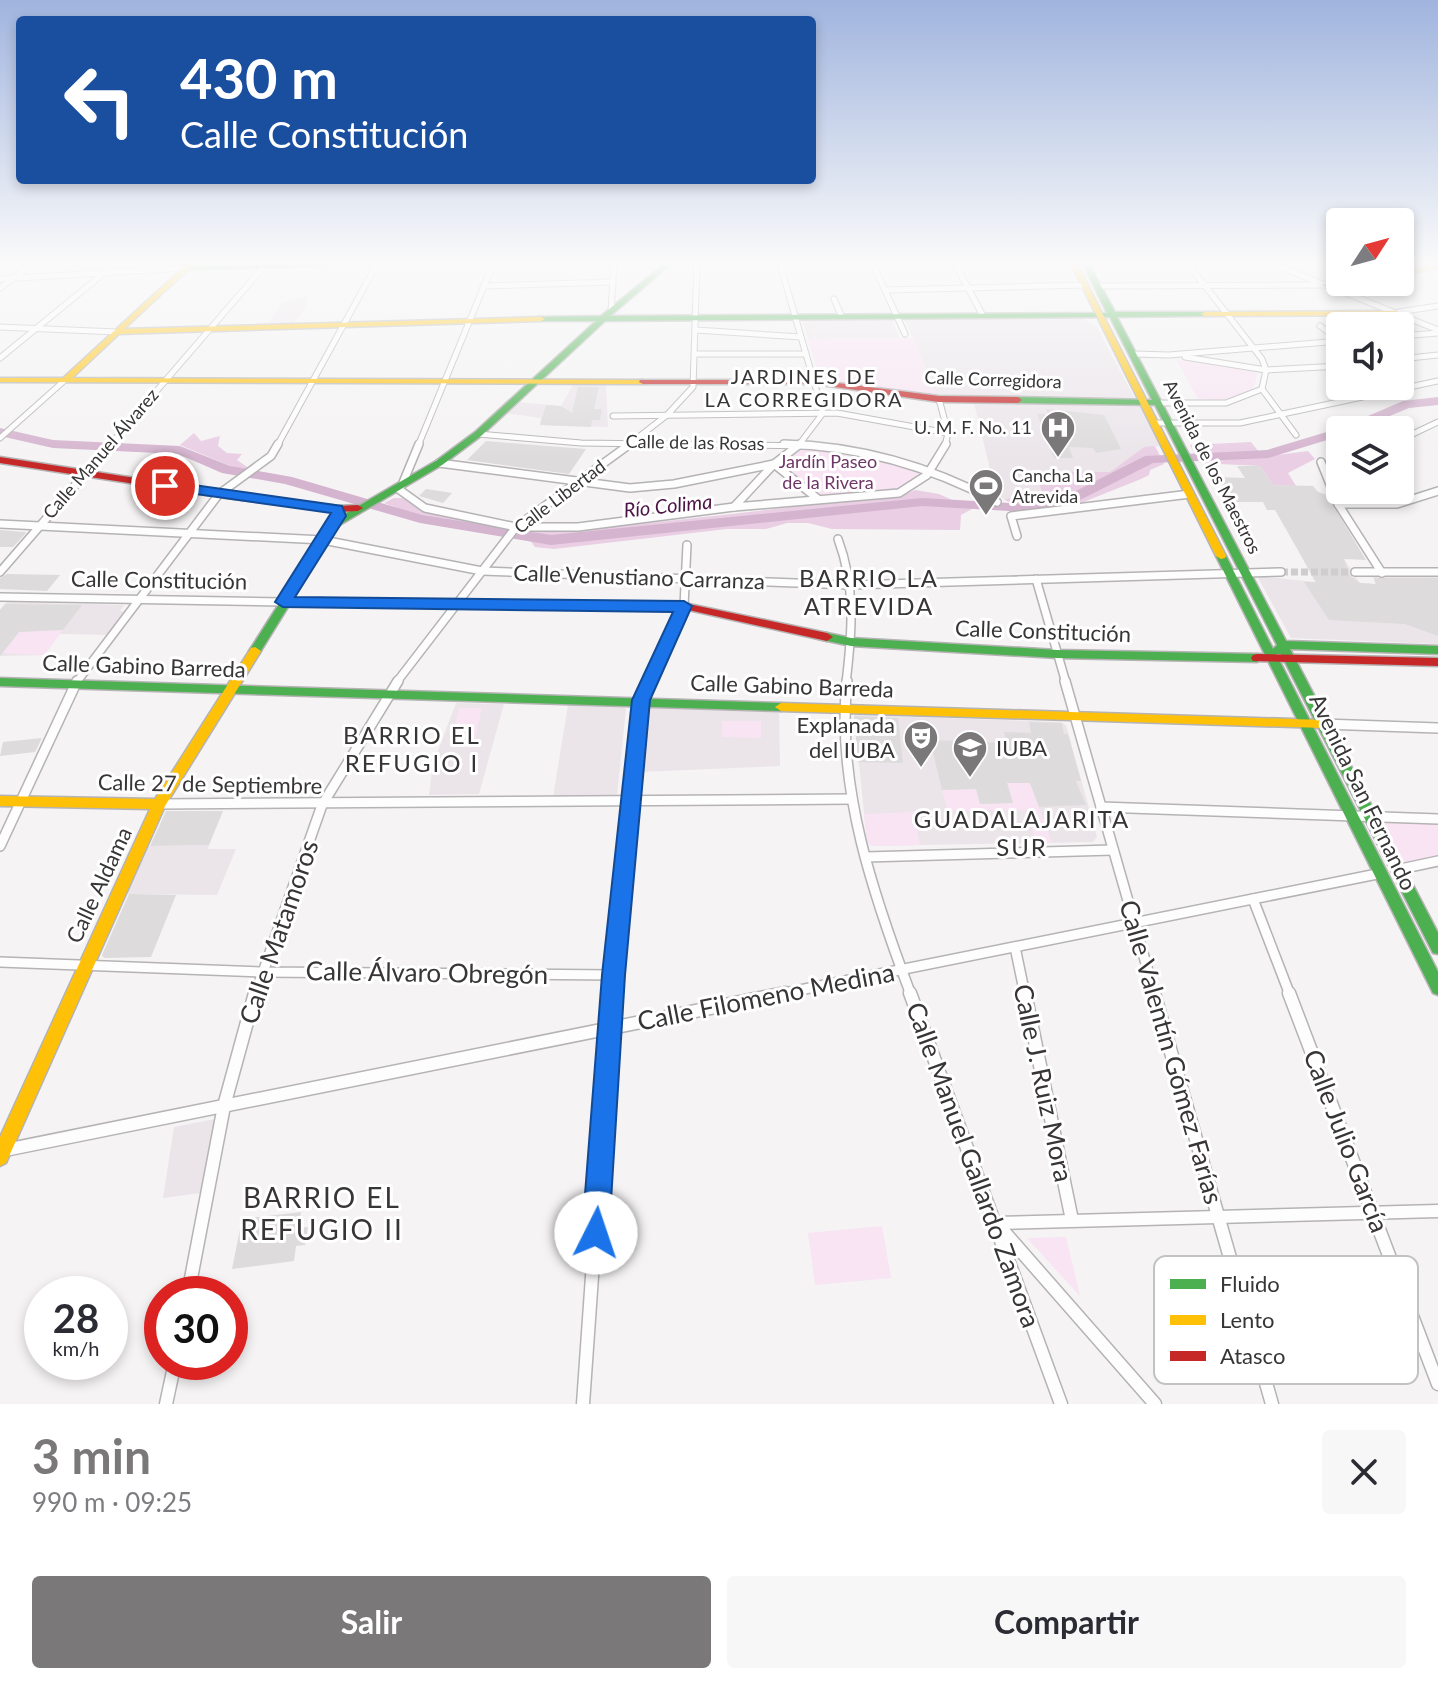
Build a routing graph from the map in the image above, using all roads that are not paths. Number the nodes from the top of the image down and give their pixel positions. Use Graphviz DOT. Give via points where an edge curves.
graph roads {
  1 [pos="29,330"];
  2 [pos="34,330"];
  3 [pos="120,330"];
  4 [pos="175,330"];
  5 [pos="210,330"];
  6 [pos="339,330"];
  7 [pos="465,330"];
  8 [pos="591,330"];
  9 [pos="696,330"];
  10 [pos="799,330"];
  11 [pos="903,330"];
  12 [pos="1113,330"];
  13 [pos="1117,330"];
  14 [pos="1239,330"];
  15 [pos="1438,331"];
  16 [pos="117,332"];
  17 [pos="905,334"];
  18 [pos="1414,334"];
  19 [pos="801,337"];
  20 [pos="1326,342"];
  21 [pos="1254,348"];
  22 [pos="696,354"];
  23 [pos="806,354"];
  24 [pos="1135,354"];
  25 [pos="1169,355"];
  26 [pos="1438,355"];
  27 [pos="0,358"];
  28 [pos="1414,358"];
  29 [pos="1326,367"];
  30 [pos="1266,370"];
  31 [pos="0,380"];
  32 [pos="65,380"];
  33 [pos="165,381"];
  34 [pos="444,381"];
  35 [pos="535,381"];
  36 [pos="1438,381"];
  37 [pos="310,382"];
  38 [pos="695,382"];
  39 [pos="814,382"];
  40 [pos="1414,385"];
  41 [pos="1262,389"];
  42 [pos="939,399"];
  43 [pos="1340,400"];
  44 [pos="1145,403"];
  45 [pos="1159,403"];
  46 [pos="823,413"];
  47 [pos="1279,413"];
  48 [pos="667,415"];
  49 [pos="613,416"];
  50 [pos="1438,422"];
  51 [pos="1154,423"];
  52 [pos="1169,424"];
  53 [pos="948,433"];
  54 [pos="1414,433"];
  55 [pos="478,434"];
  56 [pos="1296,435"];
  57 [pos="0,438"];
  58 [pos="632,442"];
  59 [pos="799,445"];
  60 [pos="0,460"];
  61 [pos="1321,462"];
  62 [pos="439,463"];
  63 [pos="774,464"];
  64 [pos="932,470"];
  65 [pos="84,473"];
  66 [pos="1326,474"];
  67 [pos="578,482"];
  68 [pos="397,488"];
  69 [pos="1438,491"];
  70 [pos="219,494"];
  71 [pos="1190,494"];
  72 [pos="1414,499"];
  73 [pos="818,500"];
  74 [pos="997,502"];
  75 [pos="1338,504"];
  76 [pos="361,507"];
  77 [pos="734,507"];
  78 [pos="337,509"];
  79 [pos="0,524"];
  80 [pos="334,524"];
  81 [pos="40,525"];
  82 [pos="516,527"];
  83 [pos="190,533"];
  84 [pos="1017,536"];
  85 [pos="838,539"];
  86 [pos="323,540"];
  87 [pos="687,545"];
  88 [pos="482,571"];
  89 [pos="1228,571"];
  90 [pos="1245,571"];
  91 [pos="0,572"];
  92 [pos="1281,572"];
  93 [pos="1355,572"];
  94 [pos="1438,572"];
  95 [pos="1382,573"];
  96 [pos="685,579"];
  97 [pos="1036,579"];
  98 [pos="850,585"];
  99 [pos="0,597"];
  100 [pos="138,600"];
  101 [pos="283,602"];
  102 [pos="684,606"];
  103 [pos="457,607"];
  104 [pos="851,642"];
  105 [pos="1283,645"];
  106 [pos="1438,650"];
  107 [pos="1057,654"];
  108 [pos="1273,657"];
  109 [pos="1289,658"];
  110 [pos="1438,662"];
  111 [pos="0,682"];
  112 [pos="75,684"];
  113 [pos="229,688"];
  114 [pos="387,695"];
  115 [pos="641,700"];
  116 [pos="844,708"];
  117 [pos="1075,716"];
  118 [pos="1307,724"];
  119 [pos="1323,724"];
  120 [pos="1438,728"];
  121 [pos="852,799"];
  122 [pos="0,801"];
  123 [pos="21,801"];
  124 [pos="632,803"];
  125 [pos="159,804"];
  126 [pos="322,805"];
  127 [pos="1101,807"];
  128 [pos="1353,817"];
  129 [pos="1371,818"];
  130 [pos="1438,819"];
  131 [pos="0,846"];
  132 [pos="1113,850"];
  133 [pos="866,857"];
  134 [pos="1438,861"];
  135 [pos="1396,870"];
  136 [pos="1380,873"];
  137 [pos="1253,899"];
  138 [pos="1134,924"];
  139 [pos="1015,947"];
  140 [pos="1438,948"];
  141 [pos="0,962"];
  142 [pos="84,965"];
  143 [pos="901,969"];
  144 [pos="261,972"];
  145 [pos="613,975"];
  146 [pos="1438,988"];
  147 [pos="610,1028"];
  148 [pos="224,1106"];
  149 [pos="1,1153"];
  150 [pos="1372,1211"];
  151 [pos="1438,1211"];
  152 [pos="1218,1215"];
  153 [pos="1072,1220"];
  154 [pos="996,1223"];
  155 [pos="1230,1256"];
  156 [pos="1389,1256"];
  157 [pos="191,1276"];
  158 [pos="1418,1332"];
  159 [pos="171,1380"];
  160 [pos="1266,1384"];
  161 [pos="1438,1384"];
  162 [pos="166,1404"];
  163 [pos="583,1404"];
  164 [pos="1061,1404"];
  165 [pos="1155,1404"];
  166 [pos="1272,1404"];
  1 -- 2 [label="street"];
  2 -- 16 [label="street"];
  2 -- 27 [label="street"];
  3 -- 16 [label="street"];
  4 -- 16 [label="street"];
  5 -- 33 [label="street, Calle Manuel Álvarez"];
  6 -- 37 [label="street"];
  7 -- 34 [label="street"];
  8 -- 35 [label="street"];
  9 -- 19 [label="street"];
  9 -- 22 [label="street"];
  10 -- 19 [label="street"];
  11 -- 17 [label="street"];
  12 -- 44 [label="street, Avenida de los Maestros"];
  13 -- 24 [label="street, Avenida de los Maestros"];
  14 -- 21 [label="street"];
  15 -- 18 [label="street"];
  16 -- 32 [label="street"];
  19 -- 23 [label="street"];
  20 -- 21 [label="street"];
  21 -- 25 [label="street"];
  21 -- 30 [label="street"];
  22 -- 23 [label="street"];
  22 -- 38 [label="street"];
  23 -- 39 [label="street"];
  24 -- 25 [label="street"];
  24 -- 45 [label="street, Avenida de los Maestros"];
  25 -- 30 [label="street"];
  26 -- 28 [label="street"];
  29 -- 30 [label="street"];
  30 -- 41 [label="street"];
  31 -- 32 [label="street, Calle Corregidora"];
  32 -- 33 [label="street, Calle Corregidora"];
  32 -- 57 [label="street"];
  33 -- 37 [label="street, Calle Corregidora"];
  33 -- 65 [label="street, Calle Manuel Álvarez"];
  34 -- 35 [label="street, Calle Corregidora"];
  34 -- 37 [label="street, Calle Corregidora"];
  34 -- 68 [label="street"];
  35 -- 38 [label="street, Calle Corregidora"];
  35 -- 55 [label="street"];
  36 -- 40 [label="street"];
  37 -- 70 [label="street" via="271,456"];
  38 -- 39 [label="street, Calle Corregidora"];
  38 -- 48 [label="street, Calle Libertad"];
  39 -- 42 [label="street, Calle Corregidora"];
  39 -- 46 [label="street"];
  41 -- 45 [label="street, Calle Corregidora" via="1232,402"];
  41 -- 47 [label="street"];
  42 -- 44 [label="street, Calle Corregidora"];
  42 -- 53 [label="street"];
  43 -- 47 [label="street"];
  44 -- 45 [label="street, Calle Corregidora"];
  44 -- 51 [label="street, Avenida de los Maestros"];
  45 -- 52 [label="street, Avenida de los Maestros"];
  46 -- 48 [label="street"];
  46 -- 53 [label="street"];
  46 -- 59 [label="street"];
  47 -- 52 [label="street" via="1240,423"];
  47 -- 56 [label="street"];
  48 -- 49 [label="street"];
  48 -- 58 [label="street, Calle Libertad"];
  50 -- 54 [label="street"];
  51 -- 52 [label="street"];
  51 -- 71 [label="street, Avenida de los Maestros"];
  52 -- 90 [label="street, Avenida de los Maestros"];
  53 -- 64 [label="street"];
  55 -- 58 [label="street, Calle de las Rosas"];
  55 -- 62 [label="street"];
  58 -- 59 [label="street, Calle de las Rosas"];
  58 -- 67 [label="street, Calle Libertad"];
  59 -- 63 [label="street"];
  59 -- 64 [label="street, Calle de las Rosas" via="835,446"];
  60 -- 65 [label="street"];
  61 -- 66 [label="street"];
  62 -- 67 [label="street"];
  62 -- 68 [label="street"];
  63 -- 67 [label="street" via="674,484 630,488"];
  63 -- 73 [label="street"];
  63 -- 77 [label="street"];
  64 -- 73 [label="street" via="899,493"];
  64 -- 74 [label="street, Calle de las Rosas" via="972,485"];
  65 -- 70 [label="street"];
  65 -- 81 [label="street, Calle Manuel Álvarez"];
  67 -- 82 [label="street, Calle Libertad"];
  68 -- 76 [label="street"];
  68 -- 82 [label="street" via="425,508"];
  69 -- 72 [label="street"];
  70 -- 78 [label="street"];
  70 -- 83 [label="street"];
  71 -- 84 [label="street" via="1011,516"];
  71 -- 89 [label="street, Avenida de los Maestros"];
  73 -- 77 [label="street"];
  75 -- 95 [label="street"];
  76 -- 78 [label="street"];
  76 -- 80 [label="street"];
  77 -- 82 [label="street" via="578,527"];
  78 -- 80 [label="street"];
  79 -- 81 [label="street, Calle Venustiano Carranza"];
  80 -- 86 [label="street, Calle Aldama"];
  81 -- 83 [label="street, Calle Venustiano Carranza"];
  81 -- 91 [label="street, Calle Manuel Álvarez"];
  82 -- 88 [label="street, Calle Libertad"];
  83 -- 86 [label="street, Calle Venustiano Carranza"];
  83 -- 100 [label="street"];
  85 -- 98 [label="street, Calle Manuel Gallardo Zamora"];
  86 -- 88 [label="street, Calle Venustiano Carranza"];
  86 -- 101 [label="street, Calle Aldama"];
  87 -- 96 [label="street"];
  88 -- 96 [label="street, Calle Venustiano Carranza"];
  88 -- 103 [label="street, Calle Libertad"];
  89 -- 90 [label="street, Calle Venustiano Carranza"];
  89 -- 97 [label="street, Calle Venustiano Carranza"];
  89 -- 108 [label="street, Avenida de los Maestros"];
  90 -- 92 [label="street, Calle Venustiano Carranza"];
  90 -- 105 [label="street, Avenida de los Maestros"];
  93 -- 95 [label="street"];
  94 -- 95 [label="street"];
  96 -- 98 [label="street, Calle Venustiano Carranza"];
  96 -- 102 [label="street"];
  97 -- 98 [label="street, Calle Venustiano Carranza"];
  97 -- 107 [label="street, Calle Valentín Gómez Farías"];
  98 -- 104 [label="street, Calle Manuel Gallardo Zamora"];
  99 -- 100 [label="street, Calle Constitución"];
  100 -- 101 [label="street, Calle Constitución"];
  100 -- 112 [label="street"];
  101 -- 103 [label="street, Calle Constitución"];
  101 -- 113 [label="street, Calle Aldama"];
  102 -- 103 [label="street, Calle Constitución"];
  102 -- 104 [label="street, Calle Constitución"];
  102 -- 115 [label="street"];
  103 -- 114 [label="street, Calle Matamoros"];
  104 -- 107 [label="street, Calle Constitución"];
  104 -- 116 [label="street, Calle Manuel Gallardo Zamora"];
  105 -- 106 [label="street"];
  105 -- 108 [label="street"];
  105 -- 109 [label="street, Avenida San Fernando"];
  107 -- 108 [label="street, Calle Constitución"];
  107 -- 117 [label="street, Calle Valentín Gómez Farías"];
  108 -- 109 [label="street, Calle Constitución"];
  108 -- 118 [label="street, Avenida San Fernando"];
  109 -- 110 [label="street, Calle Constitución"];
  109 -- 119 [label="street, Avenida San Fernando"];
  111 -- 112 [label="street, Calle Gabino Barreda"];
  112 -- 113 [label="street, Calle Gabino Barreda"];
  112 -- 123 [label="street"];
  113 -- 114 [label="street, Calle Gabino Barreda"];
  113 -- 125 [label="street, Calle Aldama"];
  114 -- 115 [label="street, Calle Gabino Barreda"];
  114 -- 126 [label="street, Calle Matamoros"];
  115 -- 116 [label="street, Calle Gabino Barreda"];
  115 -- 124 [label="street"];
  116 -- 117 [label="street, Calle Gabino Barreda"];
  116 -- 121 [label="street, Calle Manuel Gallardo Zamora"];
  117 -- 118 [label="street, Calle Gabino Barreda"];
  117 -- 127 [label="street, Calle Valentín Gómez Farías"];
  118 -- 119 [label="street, Calle Gabino Barreda"];
  118 -- 128 [label="street, Avenida San Fernando"];
  119 -- 120 [label="street, Calle Gabino Barreda"];
  119 -- 129 [label="street, Avenida San Fernando"];
  121 -- 124 [label="street, Calle 27 de Septiembre"];
  121 -- 133 [label="street, Calle Manuel Gallardo Zamora"];
  122 -- 123 [label="street, Calle 27 de Septiembre"];
  123 -- 125 [label="street, Calle 27 de Septiembre"];
  123 -- 131 [label="street"];
  124 -- 126 [label="street, Calle 27 de Septiembre"];
  124 -- 145 [label="street"];
  125 -- 126 [label="street, Calle 27 de Septiembre"];
  125 -- 142 [label="street, Calle Aldama"];
  126 -- 144 [label="street, Calle Matamoros"];
  127 -- 128 [label="street"];
  127 -- 132 [label="street, Calle Valentín Gómez Farías"];
  128 -- 129 [label="street"];
  128 -- 136 [label="street, Avenida San Fernando"];
  129 -- 130 [label="street"];
  129 -- 135 [label="street, Avenida San Fernando"];
  132 -- 133 [label="street"];
  132 -- 138 [label="street, Calle Valentín Gómez Farías"];
  133 -- 143 [label="street, Calle Manuel Gallardo Zamora"];
  134 -- 135 [label="street, Calle Filomeno Medina"];
  135 -- 136 [label="street, Calle Filomeno Medina"];
  135 -- 140 [label="street, Avenida San Fernando"];
  136 -- 137 [label="street, Calle Filomeno Medina"];
  136 -- 146 [label="street, Avenida San Fernando"];
  137 -- 138 [label="street, Calle Filomeno Medina"];
  137 -- 150 [label="street, Calle Julio García"];
  138 -- 139 [label="street, Calle Filomeno Medina"];
  138 -- 152 [label="street, Calle Valentín Gómez Farías"];
  139 -- 143 [label="street, Calle Filomeno Medina"];
  139 -- 153 [label="street, Calle J. Ruiz Mora"];
  141 -- 142 [label="street, Calle Álvaro Obregón"];
  142 -- 144 [label="street, Calle Álvaro Obregón"];
  142 -- 149 [label="street, Calle Aldama"];
  143 -- 147 [label="street, Calle Filomeno Medina"];
  143 -- 154 [label="street, Calle Manuel Gallardo Zamora"];
  144 -- 145 [label="street, Calle Álvaro Obregón"];
  144 -- 148 [label="street, Calle Matamoros"];
  145 -- 147 [label="street"];
  147 -- 148 [label="street, Calle Filomeno Medina"];
  147 -- 163 [label="street"];
  148 -- 149 [label="street, Calle Filomeno Medina"];
  148 -- 157 [label="street, Calle Matamoros"];
  150 -- 151 [label="street"];
  150 -- 152 [label="street"];
  150 -- 156 [label="street, Calle Julio García"];
  152 -- 153 [label="street"];
  152 -- 155 [label="street, Calle Valentín Gómez Farías"];
  153 -- 154 [label="street"];
  154 -- 164 [label="street, Calle Manuel Gallardo Zamora"];
  154 -- 165 [label="street"];
  158 -- 161 [label="street, Calle Julio García"];
  159 -- 162 [label="street"];
  160 -- 166 [label="street, Calle Valentín Gómez Farías"];
}
